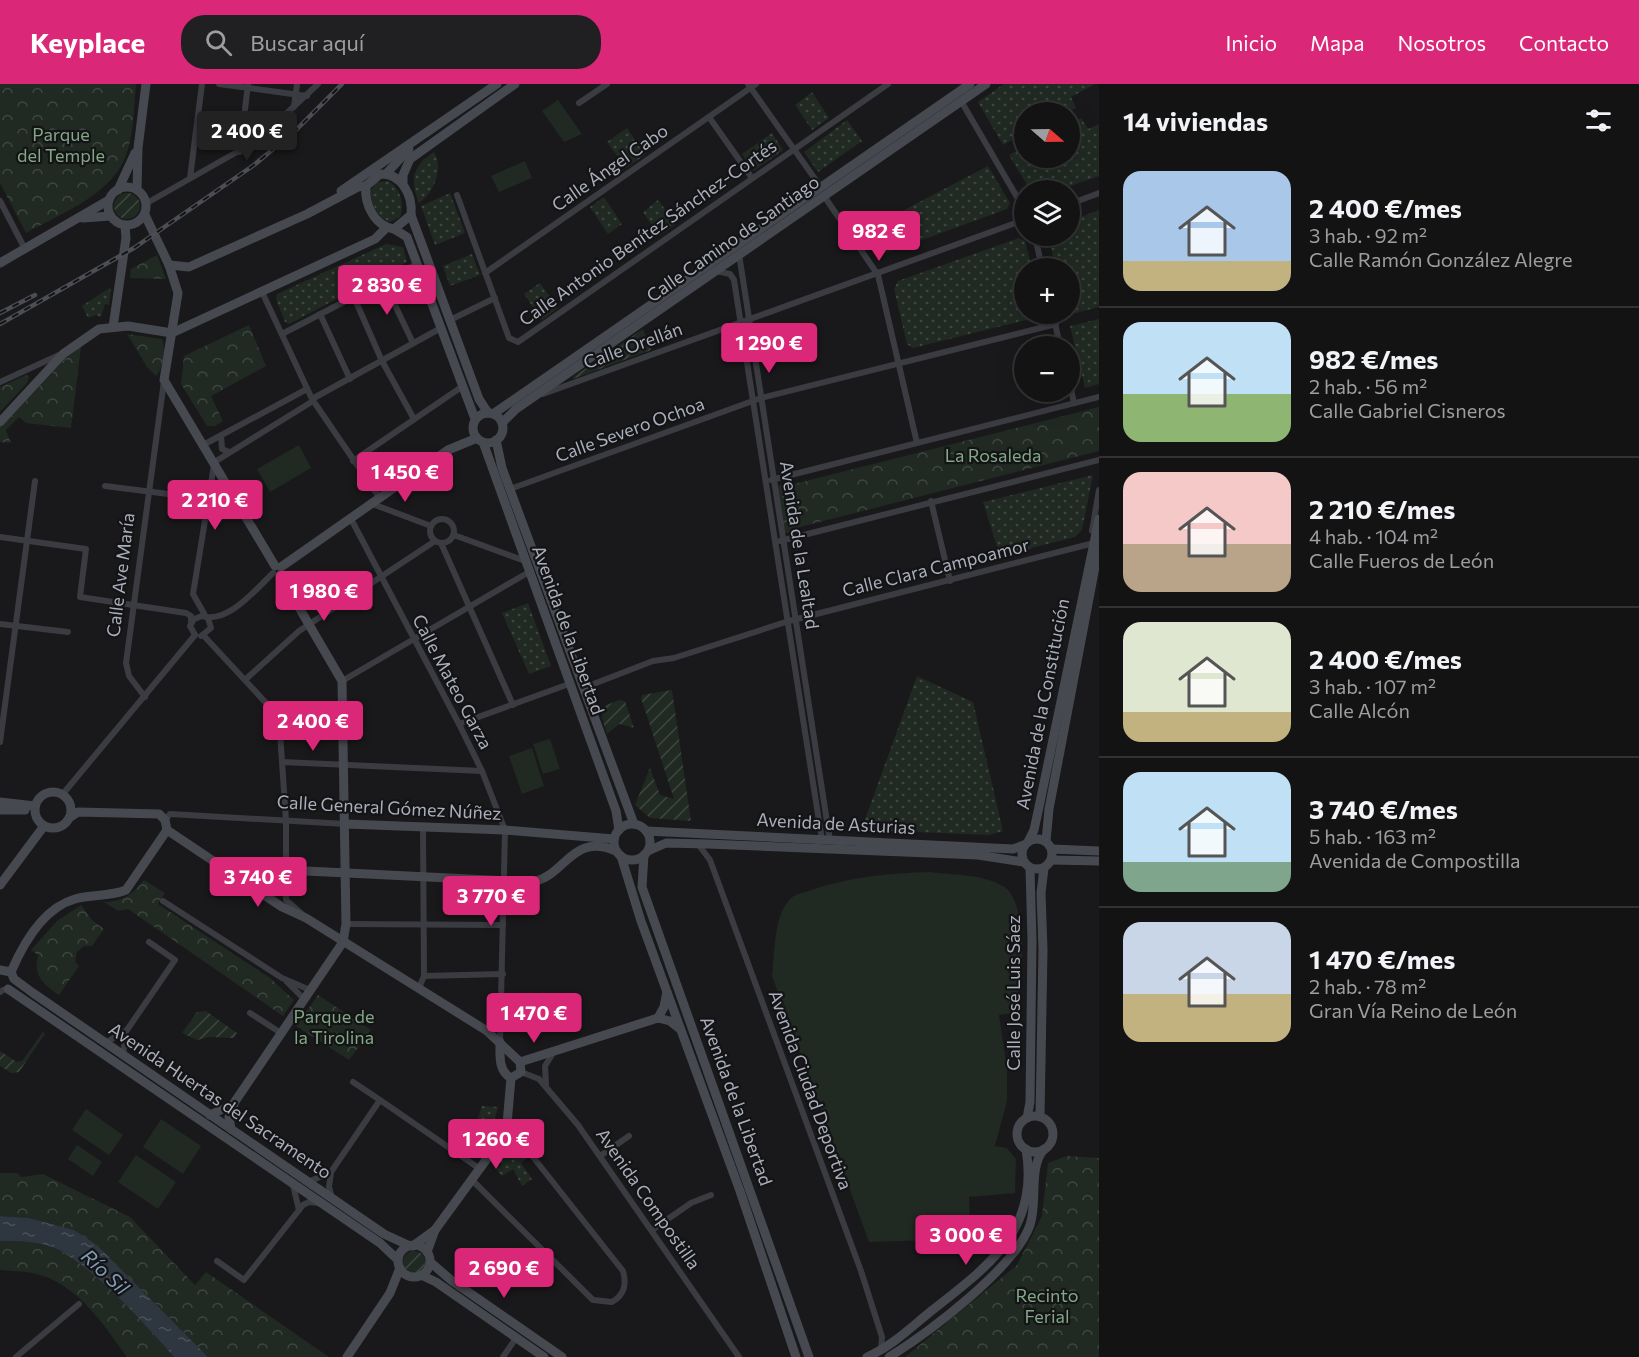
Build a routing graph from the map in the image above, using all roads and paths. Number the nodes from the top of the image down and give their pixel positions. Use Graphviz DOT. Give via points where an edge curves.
graph roads {
  1 [pos="146,84"];
  2 [pos="202,84"];
  3 [pos="219,84"];
  4 [pos="297,84"];
  5 [pos="318,84"];
  6 [pos="497,84"];
  7 [pos="515,84"];
  8 [pos="607,84"];
  9 [pos="888,84"];
  10 [pos="970,84"];
  11 [pos="986,84"];
  12 [pos="248,85"];
  13 [pos="752,85"];
  14 [pos="296,94"];
  15 [pos="307,96"];
  16 [pos="962,101"];
  17 [pos="579,104"];
  18 [pos="294,108"];
  19 [pos="709,117"];
  20 [pos="424,136"];
  21 [pos="138,148"];
  22 [pos="795,149"];
  23 [pos="240,152"];
  24 [pos="386,174"];
  25 [pos="190,178"];
  26 [pos="752,178"];
  27 [pos="403,183"];
  28 [pos="366,186"];
  29 [pos="820,186"];
  30 [pos="118,190"];
  31 [pos="137,190"];
  32 [pos="1014,192"];
  33 [pos="1099,193"];
  34 [pos="457,195"];
  35 [pos="824,196"];
  36 [pos="109,200"];
  37 [pos="1080,200"];
  38 [pos="0,201"];
  39 [pos="147,203"];
  40 [pos="325,204"];
  41 [pos="145,215"];
  42 [pos="411,215"];
  43 [pos="111,216"];
  44 [pos="80,218"];
  45 [pos="1014,224"];
  46 [pos="125,226"];
  47 [pos="390,228"];
  48 [pos="25,249"];
  49 [pos="739,253"];
  50 [pos="0,263"];
  51 [pos="417,264"];
  52 [pos="169,265"];
  53 [pos="716,271"];
  54 [pos="485,273"];
  55 [pos="878,275"];
  56 [pos="383,280"];
  57 [pos="262,292"];
  58 [pos="353,295"];
  59 [pos="495,298"];
  60 [pos="115,313"];
  61 [pos="320,314"];
  62 [pos="450,321"];
  63 [pos="745,322"];
  64 [pos="1056,324"];
  65 [pos="128,326"];
  66 [pos="113,327"];
  67 [pos="441,328"];
  68 [pos="99,329"];
  69 [pos="172,333"];
  70 [pos="282,334"];
  71 [pos="1058,336"];
  72 [pos="413,343"];
  73 [pos="63,354"];
  74 [pos="382,361"];
  75 [pos="898,364"];
  76 [pos="350,379"];
  77 [pos="164,380"];
  78 [pos="0,382"];
  79 [pos="463,386"];
  80 [pos="307,388"];
  81 [pos="1099,397"];
  82 [pos="534,398"];
  83 [pos="288,399"];
  84 [pos="757,399"];
  85 [pos="312,400"];
  86 [pos="1074,403"];
  87 [pos="294,412"];
  88 [pos="490,414"];
  89 [pos="414,419"];
  90 [pos="0,422"];
  91 [pos="474,422"];
  92 [pos="502,423"];
  93 [pos="220,436"];
  94 [pos="480,440"];
  95 [pos="496,440"];
  96 [pos="917,443"];
  97 [pos="203,446"];
  98 [pos="453,447"];
  99 [pos="229,453"];
  100 [pos="1099,460"];
  101 [pos="353,461"];
  102 [pos="213,464"];
  103 [pos="770,480"];
  104 [pos="35,481"];
  105 [pos="105,486"];
  106 [pos="510,489"];
  107 [pos="1099,490"];
  108 [pos="147,492"];
  109 [pos="379,497"];
  110 [pos="208,499"];
  111 [pos="931,501"];
  112 [pos="370,503"];
  113 [pos="350,517"];
  114 [pos="1099,519"];
  115 [pos="431,526"];
  116 [pos="454,535"];
  117 [pos="0,537"];
  118 [pos="27,541"];
  119 [pos="780,541"];
  120 [pos="438,542"];
  121 [pos="1094,545"];
  122 [pos="1099,557"];
  123 [pos="525,561"];
  124 [pos="1091,570"];
  125 [pos="277,571"];
  126 [pos="529,572"];
  127 [pos="379,577"];
  128 [pos="950,581"];
  129 [pos="133,604"];
  130 [pos="469,605"];
  131 [pos="207,618"];
  132 [pos="793,620"];
  133 [pos="191,622"];
  134 [pos="0,624"];
  135 [pos="309,624"];
  136 [pos="16,626"];
  137 [pos="68,632"];
  138 [pos="195,635"];
  139 [pos="204,636"];
  140 [pos="413,640"];
  141 [pos="246,679"];
  142 [pos="342,681"];
  143 [pos="569,684"];
  144 [pos="583,688"];
  145 [pos="145,697"];
  146 [pos="513,705"];
  147 [pos="3,710"];
  148 [pos="459,724"];
  149 [pos="1,741"];
  150 [pos="282,762"];
  151 [pos="343,766"];
  152 [pos="482,771"];
  153 [pos="62,795"];
  154 [pos="0,802"];
  155 [pos="35,807"];
  156 [pos="0,810"];
  157 [pos="69,818"];
  158 [pos="165,820"];
  159 [pos="286,820"];
  160 [pos="346,824"];
  161 [pos="634,824"];
  162 [pos="44,826"];
  163 [pos="423,827"];
  164 [pos="167,830"];
  165 [pos="506,830"];
  166 [pos="646,831"];
  167 [pos="616,834"];
  168 [pos="826,840"];
  169 [pos="1046,841"];
  170 [pos="698,844"];
  171 [pos="719,844"];
  172 [pos="1026,844"];
  173 [pos="1052,849"];
  174 [pos="1099,851"];
  175 [pos="646,853"];
  176 [pos="618,854"];
  177 [pos="1051,860"];
  178 [pos="1099,861"];
  179 [pos="712,863"];
  180 [pos="1027,865"];
  181 [pos="1044,868"];
  182 [pos="226,870"];
  183 [pos="286,870"];
  184 [pos="347,874"];
  185 [pos="423,878"];
  186 [pos="503,882"];
  187 [pos="0,885"];
  188 [pos="163,901"];
  189 [pos="306,918"];
  190 [pos="346,924"];
  191 [pos="423,924"];
  192 [pos="503,925"];
  193 [pos="149,942"];
  194 [pos="343,942"];
  195 [pos="0,970"];
  196 [pos="503,974"];
  197 [pos="12,975"];
  198 [pos="424,976"];
  199 [pos="282,978"];
  200 [pos="419,988"];
  201 [pos="3,990"];
  202 [pos="310,990"];
  203 [pos="667,990"];
  204 [pos="304,999"];
  205 [pos="250,1012"];
  206 [pos="658,1018"];
  207 [pos="500,1024"];
  208 [pos="127,1030"];
  209 [pos="682,1030"];
  210 [pos="487,1031"];
  211 [pos="281,1033"];
  212 [pos="500,1042"];
  213 [pos="105,1043"];
  214 [pos="554,1052"];
  215 [pos="123,1055"];
  216 [pos="520,1065"];
  217 [pos="503,1070"];
  218 [pos="511,1078"];
  219 [pos="353,1082"];
  220 [pos="546,1085"];
  221 [pos="380,1100"];
  222 [pos="234,1104"];
  223 [pos="722,1112"];
  224 [pos="210,1115"];
  225 [pos="711,1116"];
  226 [pos="1040,1117"];
  227 [pos="1027,1118"];
  228 [pos="507,1124"];
  229 [pos="231,1129"];
  230 [pos="629,1136"];
  231 [pos="1026,1149"];
  232 [pos="1044,1149"];
  233 [pos="600,1156"];
  234 [pos="480,1169"];
  235 [pos="331,1172"];
  236 [pos="472,1180"];
  237 [pos="308,1182"];
  238 [pos="293,1184"];
  239 [pos="711,1195"];
  240 [pos="333,1198"];
  241 [pos="323,1205"];
  242 [pos="299,1210"];
  243 [pos="435,1230"];
  244 [pos="652,1230"];
  245 [pos="412,1246"];
  246 [pos="427,1252"];
  247 [pos="217,1261"];
  248 [pos="430,1262"];
  249 [pos="399,1264"];
  250 [pos="421,1275"];
  251 [pos="409,1276"];
  252 [pos="390,1293"];
  253 [pos="79,1304"];
  254 [pos="879,1327"];
  255 [pos="516,1338"];
  256 [pos="899,1338"];
  257 [pos="885,1354"];
  258 [pos="16,1357"];
  259 [pos="347,1357"];
  260 [pos="503,1357"];
  261 [pos="544,1357"];
  262 [pos="562,1357"];
  263 [pos="739,1357"];
  264 [pos="796,1357"];
  265 [pos="809,1357"];
  266 [pos="867,1357"];
  1 -- 21 [label="street"];
  2 -- 25 [label="street"];
  3 -- 12 [label="street"];
  4 -- 14 [label="street"];
  5 -- 15 [label="street"];
  6 -- 20 [label="street"];
  7 -- 27 [label="street" via="410,159"];
  8 -- 17 [label="street"];
  9 -- 22 [label="street, Calle Antonio Benítez Sánchez-Cortés"];
  10 -- 29 [label="street, Calle Camino de Santiago"];
  11 -- 16 [label="street, Calle Camino de Santiago"];
  12 -- 14 [label="street"];
  12 -- 23 [label="street"];
  13 -- 19 [label="street, Calle Ángel Cabo"];
  13 -- 22 [label="street"];
  14 -- 15 [label="street"];
  14 -- 18 [label="street"];
  15 -- 18 [label="street"];
  16 -- 32 [label="street"];
  16 -- 35 [label="street, Calle Camino de Santiago"];
  18 -- 23 [label="street"];
  19 -- 26 [label="street"];
  19 -- 54 [label="street, Calle Ángel Cabo"];
  20 -- 24 [label="street"];
  20 -- 40 [label="street" via="353,181"];
  21 -- 30 [label="street"];
  21 -- 31 [label="street"];
  22 -- 26 [label="street, Calle Antonio Benítez Sánchez-Cortés"];
  22 -- 29 [label="street"];
  23 -- 25 [label="street"];
  24 -- 27 [label="street"];
  24 -- 28 [label="street" via="380,174"];
  25 -- 39 [label="street"];
  26 -- 59 [label="street, Calle Antonio Benítez Sánchez-Cortés" via="518,342 509,338"];
  27 -- 42 [label="street"];
  28 -- 40 [label="street"];
  28 -- 47 [label="street" via="365,197 374,217"];
  29 -- 88 [label="street, Calle Camino de Santiago"];
  30 -- 31 [label="street"];
  30 -- 36 [label="street"];
  31 -- 39 [label="street"];
  33 -- 37 [label="street"];
  34 -- 54 [label="street"];
  35 -- 49 [label="street, Calle Camino de Santiago"];
  35 -- 55 [label="street"];
  36 -- 43 [label="street"];
  36 -- 44 [label="street"];
  38 -- 48 [label="street"];
  39 -- 41 [label="street"];
  40 -- 52 [label="street" via="189,267"];
  41 -- 46 [label="street" via="136,224"];
  41 -- 52 [label="street"];
  42 -- 47 [label="street"];
  42 -- 62 [label="street"];
  43 -- 44 [label="street"];
  43 -- 46 [label="street"];
  44 -- 48 [label="street"];
  45 -- 55 [label="street, Calle Orellán"];
  46 -- 60 [label="street"];
  47 -- 51 [label="street" via="407,237"];
  47 -- 57 [label="street" via="375,239"];
  48 -- 50 [label="street"];
  49 -- 53 [label="street, Calle Camino de Santiago"];
  49 -- 63 [label="street, Avenida de la Lealtad"];
  51 -- 56 [label="street"];
  51 -- 67 [label="street"];
  52 -- 69 [label="street" via="178,293"];
  53 -- 63 [label="street, Avenida de la Lealtad" via="733,276"];
  53 -- 82 [label="street, Calle Camino de Santiago"];
  54 -- 59 [label="street"];
  55 -- 63 [label="street, Calle Orellán"];
  55 -- 75 [label="street"];
  56 -- 58 [label="street"];
  56 -- 72 [label="street"];
  57 -- 69 [label="street"];
  57 -- 70 [label="street"];
  58 -- 61 [label="street"];
  58 -- 74 [label="street"];
  59 -- 62 [label="street"];
  60 -- 65 [label="street"];
  60 -- 66 [label="street"];
  60 -- 68 [label="street"];
  61 -- 70 [label="street"];
  61 -- 76 [label="street"];
  62 -- 88 [label="street" via="479,399"];
  63 -- 82 [label="street, Calle Orellán"];
  63 -- 84 [label="street, Avenida de la Lealtad"];
  64 -- 71 [label="street"];
  64 -- 75 [label="street, Calle Severo Ochoa"];
  65 -- 66 [label="street"];
  65 -- 69 [label="street"];
  66 -- 68 [label="street"];
  67 -- 72 [label="street"];
  67 -- 79 [label="street"];
  68 -- 73 [label="street"];
  69 -- 77 [label="street"];
  70 -- 80 [label="street"];
  72 -- 74 [label="street"];
  73 -- 78 [label="street"];
  73 -- 90 [label="street"];
  74 -- 76 [label="street"];
  74 -- 89 [label="street"];
  75 -- 84 [label="street, Calle Severo Ochoa"];
  75 -- 96 [label="street"];
  76 -- 85 [label="street"];
  77 -- 97 [label="street"];
  77 -- 108 [label="street, Calle Ave María"];
  79 -- 89 [label="street"];
  79 -- 91 [label="street"];
  80 -- 83 [label="street"];
  80 -- 85 [label="street"];
  81 -- 86 [label="street"];
  82 -- 92 [label="street, Calle Camino de Santiago"];
  83 -- 87 [label="street" via="297,403"];
  83 -- 93 [label="street"];
  84 -- 103 [label="street, Avenida de la Lealtad"];
  84 -- 106 [label="street, Calle Severo Ochoa"];
  85 -- 87 [label="street"];
  85 -- 101 [label="street"];
  86 -- 96 [label="street"];
  87 -- 99 [label="street"];
  88 -- 91 [label="street"];
  88 -- 92 [label="street"];
  89 -- 101 [label="street"];
  91 -- 94 [label="street"];
  91 -- 98 [label="street"];
  92 -- 95 [label="street" via="502,433"];
  93 -- 97 [label="street"];
  93 -- 99 [label="street" via="222,449"];
  94 -- 95 [label="street"];
  94 -- 98 [label="street"];
  94 -- 123 [label="street, Avenida de la Libertad"];
  95 -- 106 [label="street, Avenida de la Libertad"];
  96 -- 103 [label="street"];
  97 -- 102 [label="street"];
  98 -- 109 [label="street"];
  99 -- 102 [label="street"];
  100 -- 111 [label="street"];
  101 -- 109 [label="street"];
  102 -- 110 [label="street"];
  102 -- 125 [label="street"];
  103 -- 119 [label="street, Avenida de la Lealtad"];
  104 -- 118 [label="street"];
  105 -- 108 [label="street"];
  106 -- 144 [label="street, Avenida de la Libertad"];
  107 -- 121 [label="street, Avenida de la Constitución"];
  108 -- 110 [label="street"];
  108 -- 129 [label="street, Calle Ave María"];
  109 -- 112 [label="street"];
  110 -- 131 [label="street" via="194,594"];
  111 -- 119 [label="street"];
  111 -- 128 [label="street"];
  112 -- 113 [label="street"];
  112 -- 115 [label="street"];
  113 -- 125 [label="street"];
  113 -- 127 [label="street, Calle Mateo Garza"];
  114 -- 124 [label="street, Avenida de la Constitución"];
  115 -- 116 [label="street" via="436,520 447,519 453,524"];
  115 -- 120 [label="street" via="430,534"];
  116 -- 120 [label="street"];
  116 -- 123 [label="street"];
  117 -- 118 [label="street"];
  118 -- 129 [label="street" via="86,549 80,597"];
  118 -- 136 [label="street"];
  119 -- 132 [label="street, Avenida de la Lealtad"];
  120 -- 127 [label="street"];
  120 -- 130 [label="street"];
  121 -- 124 [label="street, Avenida de la Constitución"];
  121 -- 128 [label="street, Calle Clara Campoamor"];
  122 -- 124 [label="street, Avenida de la Constitución"];
  123 -- 126 [label="street, Avenida de la Libertad"];
  124 -- 169 [label="street, Avenida de la Constitución"];
  124 -- 172 [label="street, Avenida de la Constitución" via="1034,830"];
  125 -- 131 [label="street" via="229,612"];
  125 -- 135 [label="street"];
  126 -- 130 [label="street"];
  126 -- 143 [label="street, Avenida de la Libertad"];
  127 -- 135 [label="street"];
  127 -- 140 [label="street, Calle Mateo Garza"];
  128 -- 132 [label="street, Calle Clara Campoamor"];
  129 -- 133 [label="street" via="186,613"];
  129 -- 145 [label="street, Calle Ave María" via="126,670"];
  130 -- 140 [label="street"];
  130 -- 146 [label="street"];
  131 -- 133 [label="street" via="197,616"];
  131 -- 139 [label="street" via="211,628"];
  132 -- 144 [label="street, Avenida de la Lealtad" via="674,658 653,661"];
  132 -- 168 [label="street, Avenida de la Lealtad"];
  133 -- 138 [label="street"];
  134 -- 136 [label="street"];
  135 -- 141 [label="street"];
  135 -- 142 [label="street"];
  136 -- 137 [label="street"];
  136 -- 147 [label="street"];
  138 -- 139 [label="street"];
  138 -- 145 [label="street"];
  139 -- 141 [label="street"];
  140 -- 142 [label="street"];
  140 -- 148 [label="street, Calle Mateo Garza"];
  141 -- 150 [label="street" via="279,717"];
  142 -- 151 [label="street"];
  143 -- 146 [label="street"];
  143 -- 167 [label="street, Avenida de la Libertad" via="616,811"];
  144 -- 161 [label="street, Avenida de la Libertad"];
  145 -- 153 [label="street"];
  146 -- 148 [label="street"];
  147 -- 149 [label="street"];
  148 -- 152 [label="street, Calle Mateo Garza"];
  150 -- 151 [label="street"];
  150 -- 159 [label="street"];
  151 -- 152 [label="street"];
  151 -- 160 [label="street"];
  152 -- 165 [label="street, Calle Mateo Garza"];
  153 -- 155 [label="street" via="48,793"];
  153 -- 157 [label="street" via="70,805"];
  154 -- 155 [label="street"];
  155 -- 156 [label="street"];
  155 -- 162 [label="street" via="37,819"];
  157 -- 158 [label="street, Calle General Gómez Núñez" via="87,811 159,814"];
  157 -- 162 [label="street" via="55,828"];
  158 -- 159 [label="street, Calle General Gómez Núñez" via="170,814"];
  158 -- 164 [label="street"];
  159 -- 160 [label="street, Calle General Gómez Núñez"];
  159 -- 183 [label="street"];
  160 -- 163 [label="street, Calle General Gómez Núñez"];
  160 -- 184 [label="street"];
  161 -- 166 [label="street"];
  161 -- 167 [label="street"];
  162 -- 187 [label="street"];
  163 -- 165 [label="street, Calle General Gómez Núñez"];
  163 -- 185 [label="street"];
  164 -- 182 [label="street"];
  164 -- 197 [label="street" via="126,890 76,898 43,919 23,948"];
  165 -- 167 [label="street, Calle General Gómez Núñez"];
  165 -- 186 [label="street"];
  166 -- 168 [label="street, Avenida de Asturias"];
  166 -- 175 [label="street"];
  167 -- 176 [label="street"];
  168 -- 172 [label="street, Avenida de Asturias" via="1013,849"];
  169 -- 172 [label="street" via="1036,839"];
  169 -- 173 [label="street"];
  170 -- 171 [label="street, Avenida de Asturias"];
  170 -- 175 [label="street, Avenida de Asturias" via="666,843"];
  170 -- 179 [label="street, Avenida Ciudad Deportiva"];
  171 -- 179 [label="street" via="712,852"];
  171 -- 180 [label="street, Avenida de Asturias" via="978,855"];
  172 -- 180 [label="street" via="1022,854"];
  173 -- 174 [label="street"];
  173 -- 177 [label="street"];
  175 -- 176 [label="street" via="633,860"];
  175 -- 223 [label="street, Avenida de la Libertad" via="642,887"];
  176 -- 186 [label="street" via="583,848 544,880"];
  176 -- 203 [label="street, Avenida de la Libertad"];
  177 -- 178 [label="street"];
  177 -- 181 [label="street"];
  179 -- 254 [label="street, Avenida Ciudad Deportiva"];
  180 -- 181 [label="street"];
  180 -- 227 [label="street, Calle José Luis Sáez" via="1032,982"];
  181 -- 226 [label="street, Calle José Luis Sáez"];
  182 -- 183 [label="street"];
  182 -- 189 [label="street"];
  183 -- 184 [label="street"];
  183 -- 189 [label="street" via="286,900"];
  184 -- 185 [label="street"];
  184 -- 190 [label="street"];
  185 -- 186 [label="street"];
  185 -- 191 [label="street"];
  186 -- 192 [label="street"];
  188 -- 199 [label="street"];
  189 -- 194 [label="street"];
  190 -- 191 [label="street"];
  190 -- 194 [label="street"];
  191 -- 192 [label="street"];
  191 -- 198 [label="street"];
  192 -- 196 [label="street"];
  193 -- 208 [label="street" via="175,960"];
  194 -- 200 [label="street"];
  194 -- 202 [label="street"];
  195 -- 197 [label="street"];
  196 -- 198 [label="street"];
  196 -- 207 [label="street"];
  197 -- 201 [label="street"];
  197 -- 213 [label="street, Avenida Huertas del Sacramento"];
  198 -- 200 [label="street"];
  199 -- 202 [label="street"];
  199 -- 204 [label="street"];
  200 -- 210 [label="street"];
  201 -- 238 [label="street, Avenida Huertas del Sacramento"];
  202 -- 204 [label="street"];
  203 -- 206 [label="street" via="666,1003"];
  203 -- 209 [label="street, Avenida de la Libertad"];
  204 -- 211 [label="street"];
  205 -- 211 [label="street"];
  206 -- 209 [label="street" via="673,1022"];
  206 -- 214 [label="street"];
  207 -- 210 [label="street"];
  207 -- 212 [label="street"];
  208 -- 213 [label="street"];
  208 -- 215 [label="street"];
  209 -- 225 [label="street, Avenida de la Libertad"];
  210 -- 212 [label="street"];
  211 -- 222 [label="street"];
  212 -- 216 [label="street"];
  212 -- 217 [label="street"];
  213 -- 215 [label="street, Avenida Huertas del Sacramento"];
  214 -- 216 [label="street"];
  214 -- 220 [label="street" via="545,1066"];
  215 -- 224 [label="street, Avenida Huertas del Sacramento"];
  216 -- 217 [label="street" via="508,1059"];
  216 -- 218 [label="street"];
  216 -- 220 [label="street, Avenida Compostilla"];
  217 -- 218 [label="street"];
  218 -- 228 [label="street"];
  219 -- 221 [label="street"];
  220 -- 233 [label="street, Avenida Compostilla"];
  221 -- 234 [label="street"];
  221 -- 235 [label="street"];
  222 -- 224 [label="street"];
  222 -- 229 [label="street" via="229,1117"];
  223 -- 225 [label="street"];
  223 -- 265 [label="street, Avenida de la Libertad"];
  224 -- 229 [label="street, Avenida Huertas del Sacramento"];
  225 -- 264 [label="street, Avenida de la Libertad"];
  226 -- 227 [label="street"];
  226 -- 232 [label="street" via="1050,1125 1053,1135"];
  227 -- 231 [label="street" via="1017,1135"];
  228 -- 234 [label="street"];
  228 -- 236 [label="street" via="623,1271 622,1294 612,1302 593,1300"];
  229 -- 237 [label="street, Avenida Huertas del Sacramento"];
  230 -- 233 [label="street"];
  231 -- 232 [label="street"];
  231 -- 256 [label="street" via="1028,1177 1022,1217 1004,1248"];
  232 -- 257 [label="street" via="1037,1161 1029,1226 1012,1255 985,1283"];
  233 -- 244 [label="street, Avenida Compostilla"];
  234 -- 236 [label="street"];
  235 -- 237 [label="street"];
  235 -- 240 [label="street" via="329,1187"];
  236 -- 243 [label="street"];
  237 -- 240 [label="street, Avenida Huertas del Sacramento"];
  238 -- 241 [label="street, Avenida Huertas del Sacramento"];
  238 -- 242 [label="street"];
  239 -- 244 [label="street" via="691,1203"];
  240 -- 245 [label="street, Avenida Huertas del Sacramento" via="384,1234"];
  241 -- 242 [label="street" via="309,1202"];
  241 -- 249 [label="street, Avenida Huertas del Sacramento" via="380,1243"];
  242 -- 247 [label="street" via="244,1280"];
  243 -- 245 [label="street"];
  243 -- 246 [label="street"];
  244 -- 263 [label="street, Avenida Compostilla"];
  245 -- 246 [label="street"];
  245 -- 249 [label="street" via="404,1249"];
  246 -- 248 [label="street"];
  248 -- 250 [label="street"];
  248 -- 262 [label="street"];
  249 -- 251 [label="street"];
  249 -- 252 [label="street"];
  250 -- 251 [label="street"];
  250 -- 255 [label="street"];
  251 -- 252 [label="street"];
  252 -- 259 [label="street"];
  253 -- 258 [label="street"];
  254 -- 256 [label="street" via="890,1337"];
  254 -- 257 [label="street, Avenida Ciudad Deportiva"];
  255 -- 260 [label="street"];
  255 -- 261 [label="street"];
  256 -- 257 [label="street"];
  257 -- 266 [label="street"];
}
